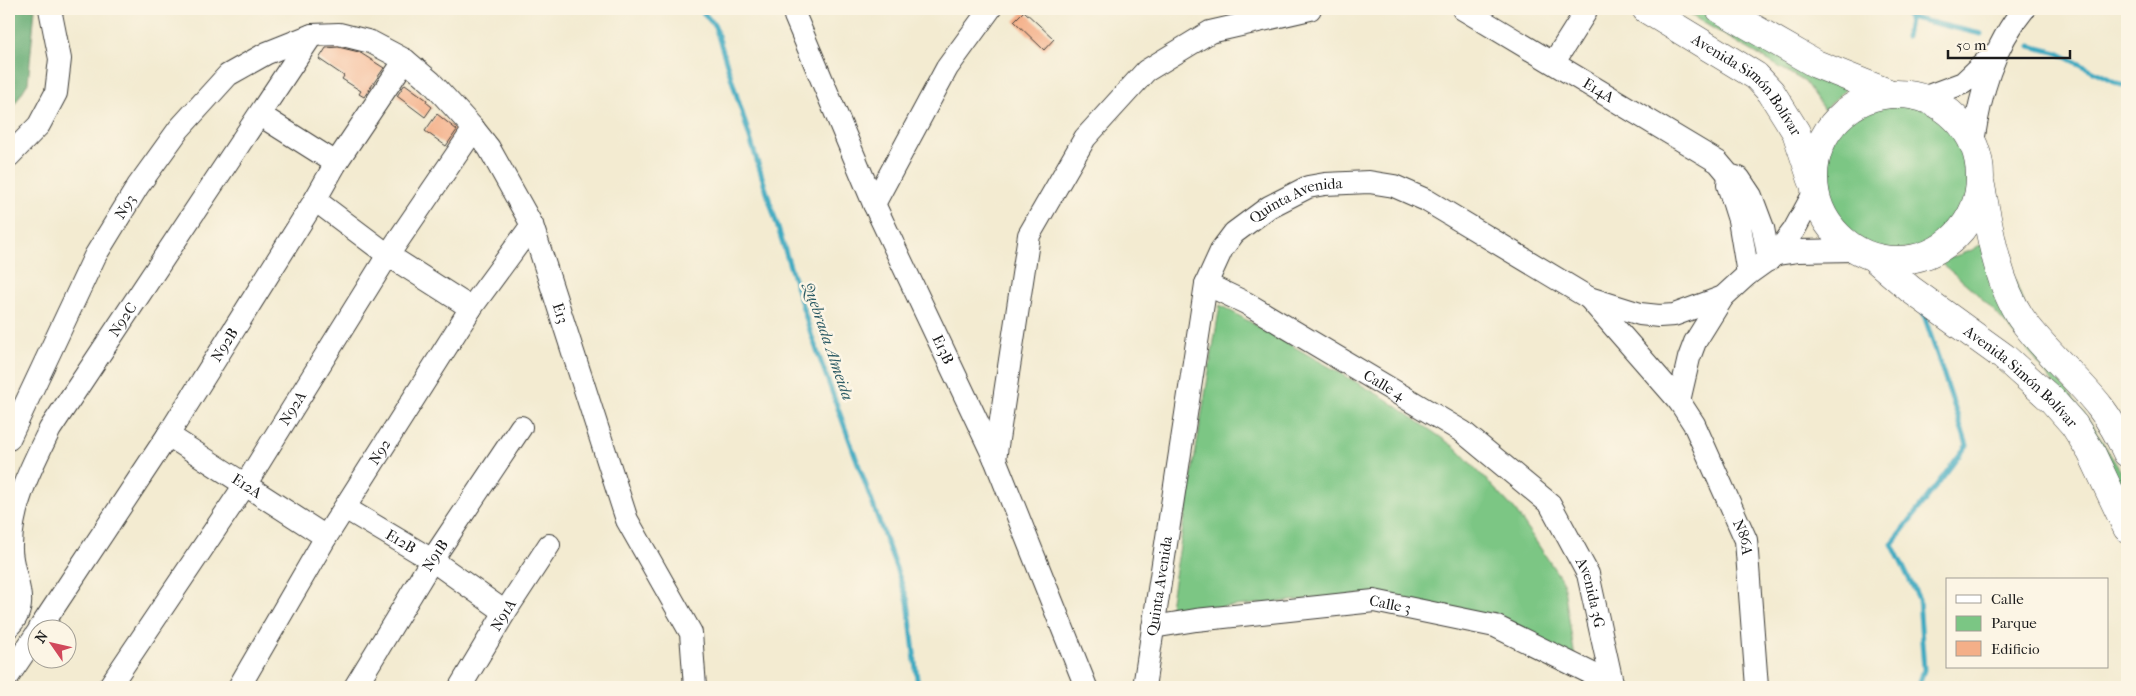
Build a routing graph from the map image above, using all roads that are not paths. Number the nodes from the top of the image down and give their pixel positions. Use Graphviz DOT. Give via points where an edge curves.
graph roads {
  1 [pos="50,9"];
  2 [pos="990,9"];
  3 [pos="1310,9"];
  4 [pos="1463,9"];
  5 [pos="1646,9"];
  6 [pos="1720,9"];
  7 [pos="2024,9"];
  8 [pos="796,12"];
  9 [pos="1585,13"];
  10 [pos="1750,17"];
  11 [pos="312,35"];
  12 [pos="1998,50"];
  13 [pos="405,60"];
  14 [pos="1554,62"];
  15 [pos="1891,94"];
  16 [pos="1923,98"];
  17 [pos="260,115"];
  18 [pos="474,129"];
  19 [pos="1973,142"];
  20 [pos="9,156"];
  21 [pos="336,163"];
  22 [pos="1729,175"];
  23 [pos="1980,182"];
  24 [pos="1814,191"];
  25 [pos="315,200"];
  26 [pos="874,204"];
  27 [pos="532,224"];
  28 [pos="1864,254"];
  29 [pos="388,255"];
  30 [pos="1773,257"];
  31 [pos="1748,274"];
  32 [pos="1206,284"];
  33 [pos="1723,297"];
  34 [pos="1589,298"];
  35 [pos="471,308"];
  36 [pos="1679,401"];
  37 [pos="521,427"];
  38 [pos="168,435"];
  39 [pos="9,439"];
  40 [pos="2127,453"];
  41 [pos="995,459"];
  42 [pos="245,485"];
  43 [pos="1550,504"];
  44 [pos="345,508"];
  45 [pos="2127,528"];
  46 [pos="326,537"];
  47 [pos="549,545"];
  48 [pos="432,560"];
  49 [pos="505,612"];
  50 [pos="47,618"];
  51 [pos="9,626"];
  52 [pos="1153,626"];
  53 [pos="28,647"];
  54 [pos="9,676"];
  55 [pos="1613,686"];
  56 [pos="110,687"];
  57 [pos="239,687"];
  58 [pos="355,687"];
  59 [pos="460,687"];
  60 [pos="695,687"];
  61 [pos="1086,687"];
  62 [pos="1144,687"];
  63 [pos="1757,687"];
  1 -- 20 [label="street" via="60,59 56,93 39,126"];
  2 -- 26 [label="street" via="947,68"];
  3 -- 41 [label="street" via="1210,32 1146,71 1085,138 1029,235"];
  4 -- 14 [label="street, E14A"];
  5 -- 24 [label="highway, Avenida Simón Bolívar" via="1756,76 1771,92 1796,132"];
  6 -- 10 [label="highway, Avenida Simón Bolívar"];
  7 -- 12 [label="street"];
  8 -- 26 [label="street, E13B"];
  9 -- 14 [label="street"];
  10 -- 15 [label="highway, Avenida Simón Bolívar" via="1816,64"];
  11 -- 13 [label="street, E13" via="339,34 371,42"];
  11 -- 17 [label="street, N92C"];
  11 -- 39 [label="street, N93" via="266,54 228,75 179,129 138,186 96,256"];
  12 -- 16 [label="street" via="1963,83"];
  12 -- 19 [label="street" via="1980,100"];
  13 -- 18 [label="street, E13" via="431,82"];
  13 -- 21 [label="street, N92B"];
  14 -- 22 [label="street, E14A" via="1718,162"];
  15 -- 16 [label="highway, Avenida Simón Bolívar"];
  15 -- 24 [label="highway, Avenida Simón Bolívar" via="1865,100 1842,114 1825,135 1815,160"];
  16 -- 19 [label="highway, Avenida Simón Bolívar" via="1943,108 1960,123"];
  17 -- 21 [label="street"];
  17 -- 51 [label="street, N92C" via="50,429 30,469 19,495 10,546 21,607"];
  18 -- 27 [label="street, E13" via="489,148"];
  18 -- 29 [label="street, N92A"];
  19 -- 23 [label="highway, Avenida Simón Bolívar"];
  21 -- 25 [label="street, N92B"];
  22 -- 30 [label="street, E14A" via="1739,178 1751,196"];
  22 -- 31 [label="street" via="1728,185 1739,220"];
  23 -- 28 [label="highway, Avenida Simón Bolívar" via="1975,206 1963,228 1945,245 1923,257 1898,261"];
  23 -- 40 [label="highway, Avenida Simón Bolívar" via="1992,242 2016,309 2042,345 2100,407"];
  24 -- 28 [label="highway, Avenida Simón Bolívar" via="1826,223 1837,236"];
  24 -- 30 [label="street, Quinta Avenida" via="1794,230"];
  25 -- 29 [label="street"];
  25 -- 38 [label="street, N92B"];
  26 -- 41 [label="street, E13B"];
  27 -- 35 [label="street, N92"];
  27 -- 60 [label="street, E13" via="627,520 691,633"];
  28 -- 30 [label="street, Quinta Avenida" via="1797,251"];
  28 -- 45 [label="highway, Avenida Simón Bolívar" via="2004,357 2052,400 2074,425 2091,452"];
  29 -- 35 [label="street"];
  29 -- 42 [label="street, N92A"];
  30 -- 31 [label="street, Quinta Avenida"];
  31 -- 33 [label="street, Quinta Avenida"];
  32 -- 34 [label="street, Quinta Avenida" via="1222,249 1234,233 1269,207 1308,187 1369,182 1394,186 1426,200"];
  32 -- 43 [label="street, Calle 4" via="1246,303 1463,432"];
  32 -- 52 [label="street, Quinta Avenida"];
  33 -- 34 [label="street, Quinta Avenida" via="1674,315 1659,316 1626,311"];
  33 -- 36 [label="street" via="1695,342"];
  34 -- 36 [label="street, N86A"];
  35 -- 44 [label="street, N92"];
  36 -- 63 [label="street, N86A" via="1694,424 1746,540"];
  37 -- 48 [label="street, N91B"];
  38 -- 42 [label="street, E12A"];
  38 -- 50 [label="street, N92B"];
  41 -- 61 [label="street, E13B"];
  42 -- 46 [label="street, E12A"];
  42 -- 56 [label="street, N92A"];
  43 -- 55 [label="street, Avenida 3G" via="1588,574"];
  44 -- 46 [label="street, N92"];
  44 -- 48 [label="street, E12B"];
  46 -- 57 [label="street, N92"];
  47 -- 49 [label="street, N91A"];
  48 -- 49 [label="street, E12B"];
  48 -- 58 [label="street, N91B"];
  49 -- 59 [label="street, N91A"];
  52 -- 55 [label="street, Calle 3" via="1374,601 1495,626"];
  52 -- 62 [label="street, Quinta Avenida"];
  53 -- 54 [label="street"];
}
